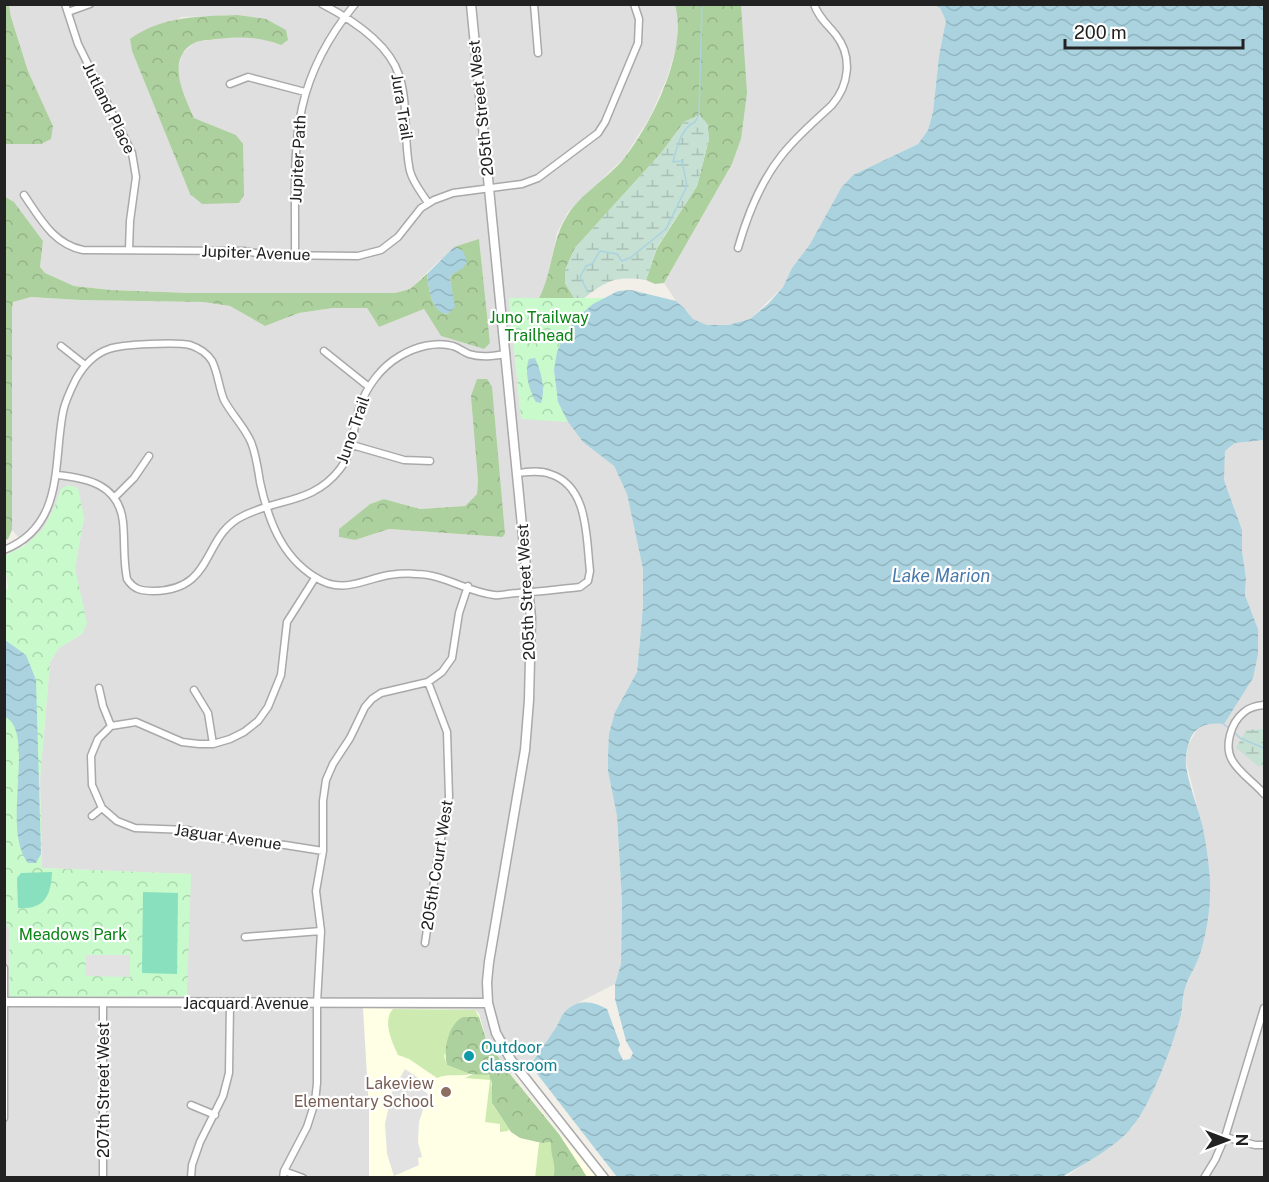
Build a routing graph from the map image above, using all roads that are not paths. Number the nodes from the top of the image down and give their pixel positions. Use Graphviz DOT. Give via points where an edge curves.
graph roads {
  1 [pos="90,4"];
  2 [pos="322,4"];
  3 [pos="355,4"];
  4 [pos="471,4"];
  5 [pos="534,4"];
  6 [pos="634,4"];
  7 [pos="814,4"];
  8 [pos="66,8"];
  9 [pos="344,18"];
  10 [pos="538,53"];
  11 [pos="230,84"];
  12 [pos="305,92"];
  13 [pos="489,188"];
  14 [pos="24,195"];
  15 [pos="428,203"];
  16 [pos="738,248"];
  17 [pos="129,250"];
  18 [pos="295,255"];
  19 [pos="61,346"];
  20 [pos="324,351"];
  21 [pos="506,354"];
  22 [pos="85,365"];
  23 [pos="369,387"];
  24 [pos="352,445"];
  25 [pos="149,456"];
  26 [pos="430,461"];
  27 [pos="518,473"];
  28 [pos="57,475"];
  29 [pos="114,498"];
  30 [pos="266,508"];
  31 [pos="4,550"];
  32 [pos="315,578"];
  33 [pos="468,586"];
  34 [pos="530,592"];
  35 [pos="428,682"];
  36 [pos="99,688"];
  37 [pos="194,690"];
  38 [pos="1264,705"];
  39 [pos="111,726"];
  40 [pos="213,744"];
  41 [pos="1264,794"];
  42 [pos="102,808"];
  43 [pos="92,816"];
  44 [pos="322,851"];
  45 [pos="321,931"];
  46 [pos="245,937"];
  47 [pos="425,943"];
  48 [pos="4,968"];
  49 [pos="5,1002"];
  50 [pos="103,1003"];
  51 [pos="230,1003"];
  52 [pos="317,1003"];
  53 [pos="488,1003"];
  54 [pos="1264,1008"];
  55 [pos="1262,1025"];
  56 [pos="191,1105"];
  57 [pos="215,1115"];
  58 [pos="4,1118"];
  59 [pos="1224,1137"];
  60 [pos="1264,1145"];
  61 [pos="283,1174"];
  62 [pos="103,1178"];
  63 [pos="191,1178"];
  64 [pos="303,1178"];
  65 [pos="604,1178"];
  66 [pos="1204,1178"];
  1 -- 8 [label="street"];
  2 -- 9 [label="street, Jura Trail"];
  3 -- 9 [label="street, Jupiter Path"];
  4 -- 13 [label="street, 205th Street West"];
  5 -- 10 [label="street"];
  6 -- 13 [label="street, Jupiter Avenue" via="639,18 638,44 598,133 538,178"];
  7 -- 16 [label="street" via="841,42 846,81 838,98 774,165 746,220"];
  8 -- 17 [label="street, Jutland Place" via="78,44 132,153 136,177"];
  9 -- 12 [label="street, Jupiter Path" via="322,52"];
  9 -- 15 [label="street, Jura Trail" via="380,45 396,68 410,171"];
  11 -- 12 [label="street" via="248,77"];
  12 -- 18 [label="street, Jupiter Path" via="297,130"];
  13 -- 15 [label="street, Jupiter Avenue" via="453,193"];
  13 -- 21 [label="street, 205th Street West"];
  14 -- 17 [label="street, Jupiter Avenue" via="51,234 65,244 83,250"];
  15 -- 18 [label="street, Jupiter Avenue" via="381,250 358,256"];
  17 -- 18 [label="street, Jupiter Avenue" via="244,250"];
  19 -- 22 [label="street"];
  20 -- 23 [label="street"];
  21 -- 23 [label="street, Juno Trail" via="480,356 442,344 423,346 389,364"];
  21 -- 27 [label="street, 205th Street West"];
  22 -- 28 [label="street" via="63,411"];
  22 -- 30 [label="street" via="97,354 117,347 184,344 202,351 212,362 223,398 250,441"];
  23 -- 24 [label="street, Juno Trail" via="359,409"];
  24 -- 26 [label="street" via="404,460"];
  24 -- 30 [label="street, Juno Trail" via="341,468 323,487 303,498"];
  25 -- 29 [label="street"];
  27 -- 34 [label="street, 205th Street West"];
  27 -- 34 [label="street" via="550,474 573,490 582,509 590,571 588,581 580,587"];
  28 -- 29 [label="street" via="92,480"];
  28 -- 31 [label="street" via="42,519 24,539"];
  29 -- 30 [label="street, Juno Trail" via="123,519 127,579 135,588 146,591 170,589 187,582 204,567 224,530 242,516"];
  30 -- 32 [label="street" via="284,548"];
  32 -- 33 [label="street" via="346,587 388,575 417,573"];
  32 -- 40 [label="street" via="287,622 281,675 268,708 244,732"];
  33 -- 34 [label="street" via="495,595"];
  33 -- 35 [label="street" via="452,658"];
  34 -- 53 [label="street, 205th Street West" via="525,750 489,962"];
  35 -- 44 [label="street" via="381,693 365,707 326,780"];
  35 -- 47 [label="street, 205th Court West" via="447,732 449,797"];
  36 -- 39 [label="street"];
  37 -- 40 [label="street" via="208,713"];
  38 -- 41 [label="street" via="1242,713 1228,742 1232,760"];
  39 -- 40 [label="street" via="136,722 182,742"];
  39 -- 42 [label="street" via="98,739 91,756 92,785"];
  42 -- 43 [label="street"];
  42 -- 44 [label="street, Jaguar Avenue" via="117,821 135,828 188,830 229,840"];
  44 -- 45 [label="street" via="316,891"];
  45 -- 46 [label="street"];
  45 -- 52 [label="street"];
  48 -- 49 [label="street"];
  49 -- 50 [label="street, Jacquard Avenue"];
  49 -- 58 [label="street"];
  50 -- 51 [label="street, Jacquard Avenue"];
  50 -- 62 [label="street, 207th Street West"];
  51 -- 52 [label="street, Jacquard Avenue"];
  51 -- 57 [label="street" via="229,1074"];
  52 -- 53 [label="street, Jacquard Avenue"];
  52 -- 61 [label="street" via="315,1102"];
  53 -- 65 [label="street, 205th Street West" via="496,1034 511,1060"];
  54 -- 55 [label="street"];
  55 -- 59 [label="street"];
  56 -- 57 [label="street"];
  57 -- 63 [label="street" via="200,1142"];
  59 -- 60 [label="street"];
  59 -- 66 [label="street"];
  61 -- 64 [label="street"];
}
